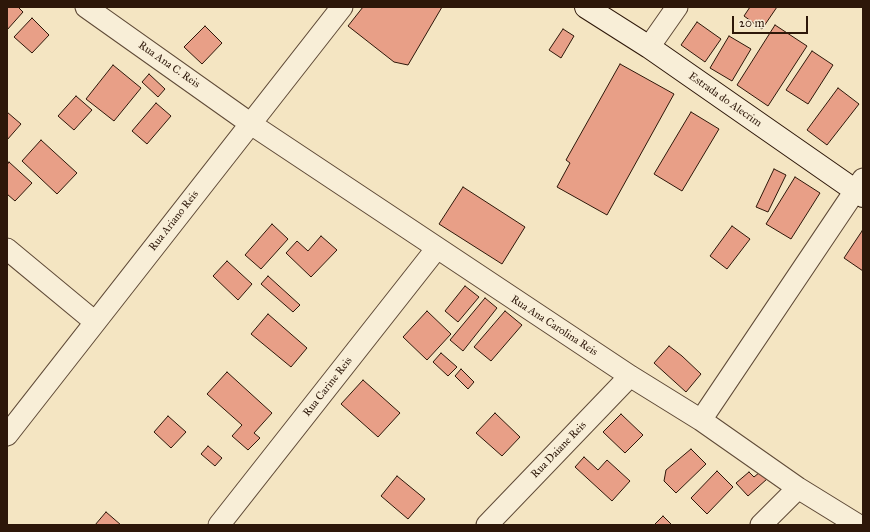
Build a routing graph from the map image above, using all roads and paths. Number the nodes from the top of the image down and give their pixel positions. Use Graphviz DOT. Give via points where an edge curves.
graph roads {
  1 [pos="86,7"];
  2 [pos="342,7"];
  3 [pos="586,7"];
  4 [pos="677,7"];
  5 [pos="649,47"];
  6 [pos="251,124"];
  7 [pos="860,188"];
  8 [pos="437,248"];
  9 [pos="7,249"];
  10 [pos="95,322"];
  11 [pos="630,376"];
  12 [pos="701,420"];
  13 [pos="7,435"];
  14 [pos="798,488"];
  15 [pos="219,525"];
  16 [pos="488,525"];
  17 [pos="761,525"];
  18 [pos="858,525"];
  1 -- 6 [label="street, Rua Ana C. Reis"];
  2 -- 6 [label="street, Rua Ariano Reis"];
  3 -- 5 [label="street, Estrada do Alecrim"];
  4 -- 5 [label="street"];
  5 -- 7 [label="street, Estrada do Alecrim"];
  6 -- 8 [label="street, Rua Ana Carolina Reis"];
  6 -- 10 [label="street, Rua Ariano Reis"];
  7 -- 12 [label="street"];
  8 -- 11 [label="street, Rua Ana Carolina Reis"];
  8 -- 15 [label="street, Rua Carine Reis"];
  9 -- 10 [label="street"];
  10 -- 13 [label="street, Rua Ariano Reis"];
  11 -- 12 [label="street, Rua Ana Carolina Reis"];
  11 -- 16 [label="street, Rua Daiane Reis"];
  12 -- 14 [label="street, Rua Ana Carolina Reis"];
  14 -- 17 [label="street"];
  14 -- 18 [label="street, Rua Ana Carolina Reis"];
}
